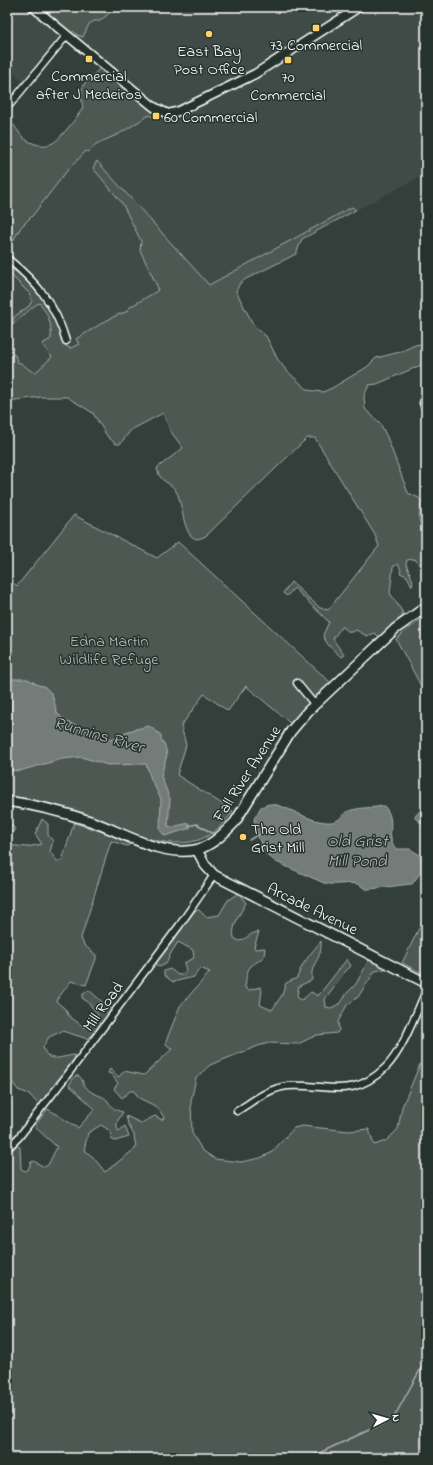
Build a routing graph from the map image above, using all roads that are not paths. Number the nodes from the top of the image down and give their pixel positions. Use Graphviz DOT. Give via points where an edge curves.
graph roads {
  1 [pos="33,7"];
  2 [pos="360,7"];
  3 [pos="67,35"];
  4 [pos="7,108"];
  5 [pos="7,258"];
  6 [pos="66,341"];
  7 [pos="426,397"];
  8 [pos="426,411"];
  9 [pos="426,607"];
  10 [pos="297,683"];
  11 [pos="315,705"];
  12 [pos="7,801"];
  13 [pos="197,850"];
  14 [pos="214,875"];
  15 [pos="426,983"];
  16 [pos="426,991"];
  17 [pos="237,1112"];
  18 [pos="7,1149"];
  1 -- 3 [label="street"];
  2 -- 3 [label="street" via="255,74 179,112 168,114 154,107"];
  3 -- 4 [label="street"];
  5 -- 6 [label="street" via="29,276 46,297 62,326"];
  7 -- 8 [label="street" via="423,403"];
  9 -- 11 [label="main road, Fall River Avenue" via="395,629"];
  10 -- 11 [label="street"];
  11 -- 13 [label="main road, Fall River Avenue" via="291,731 235,822 223,834"];
  12 -- 13 [label="main road" via="72,815 161,848"];
  13 -- 14 [label="main road, Arcade Avenue"];
  14 -- 15 [label="main road, Arcade Avenue"];
  14 -- 18 [label="street, Mill Road" via="71,1070"];
  16 -- 17 [label="street" via="402,1042 387,1066 370,1079 349,1089 288,1086 268,1091"];
}
